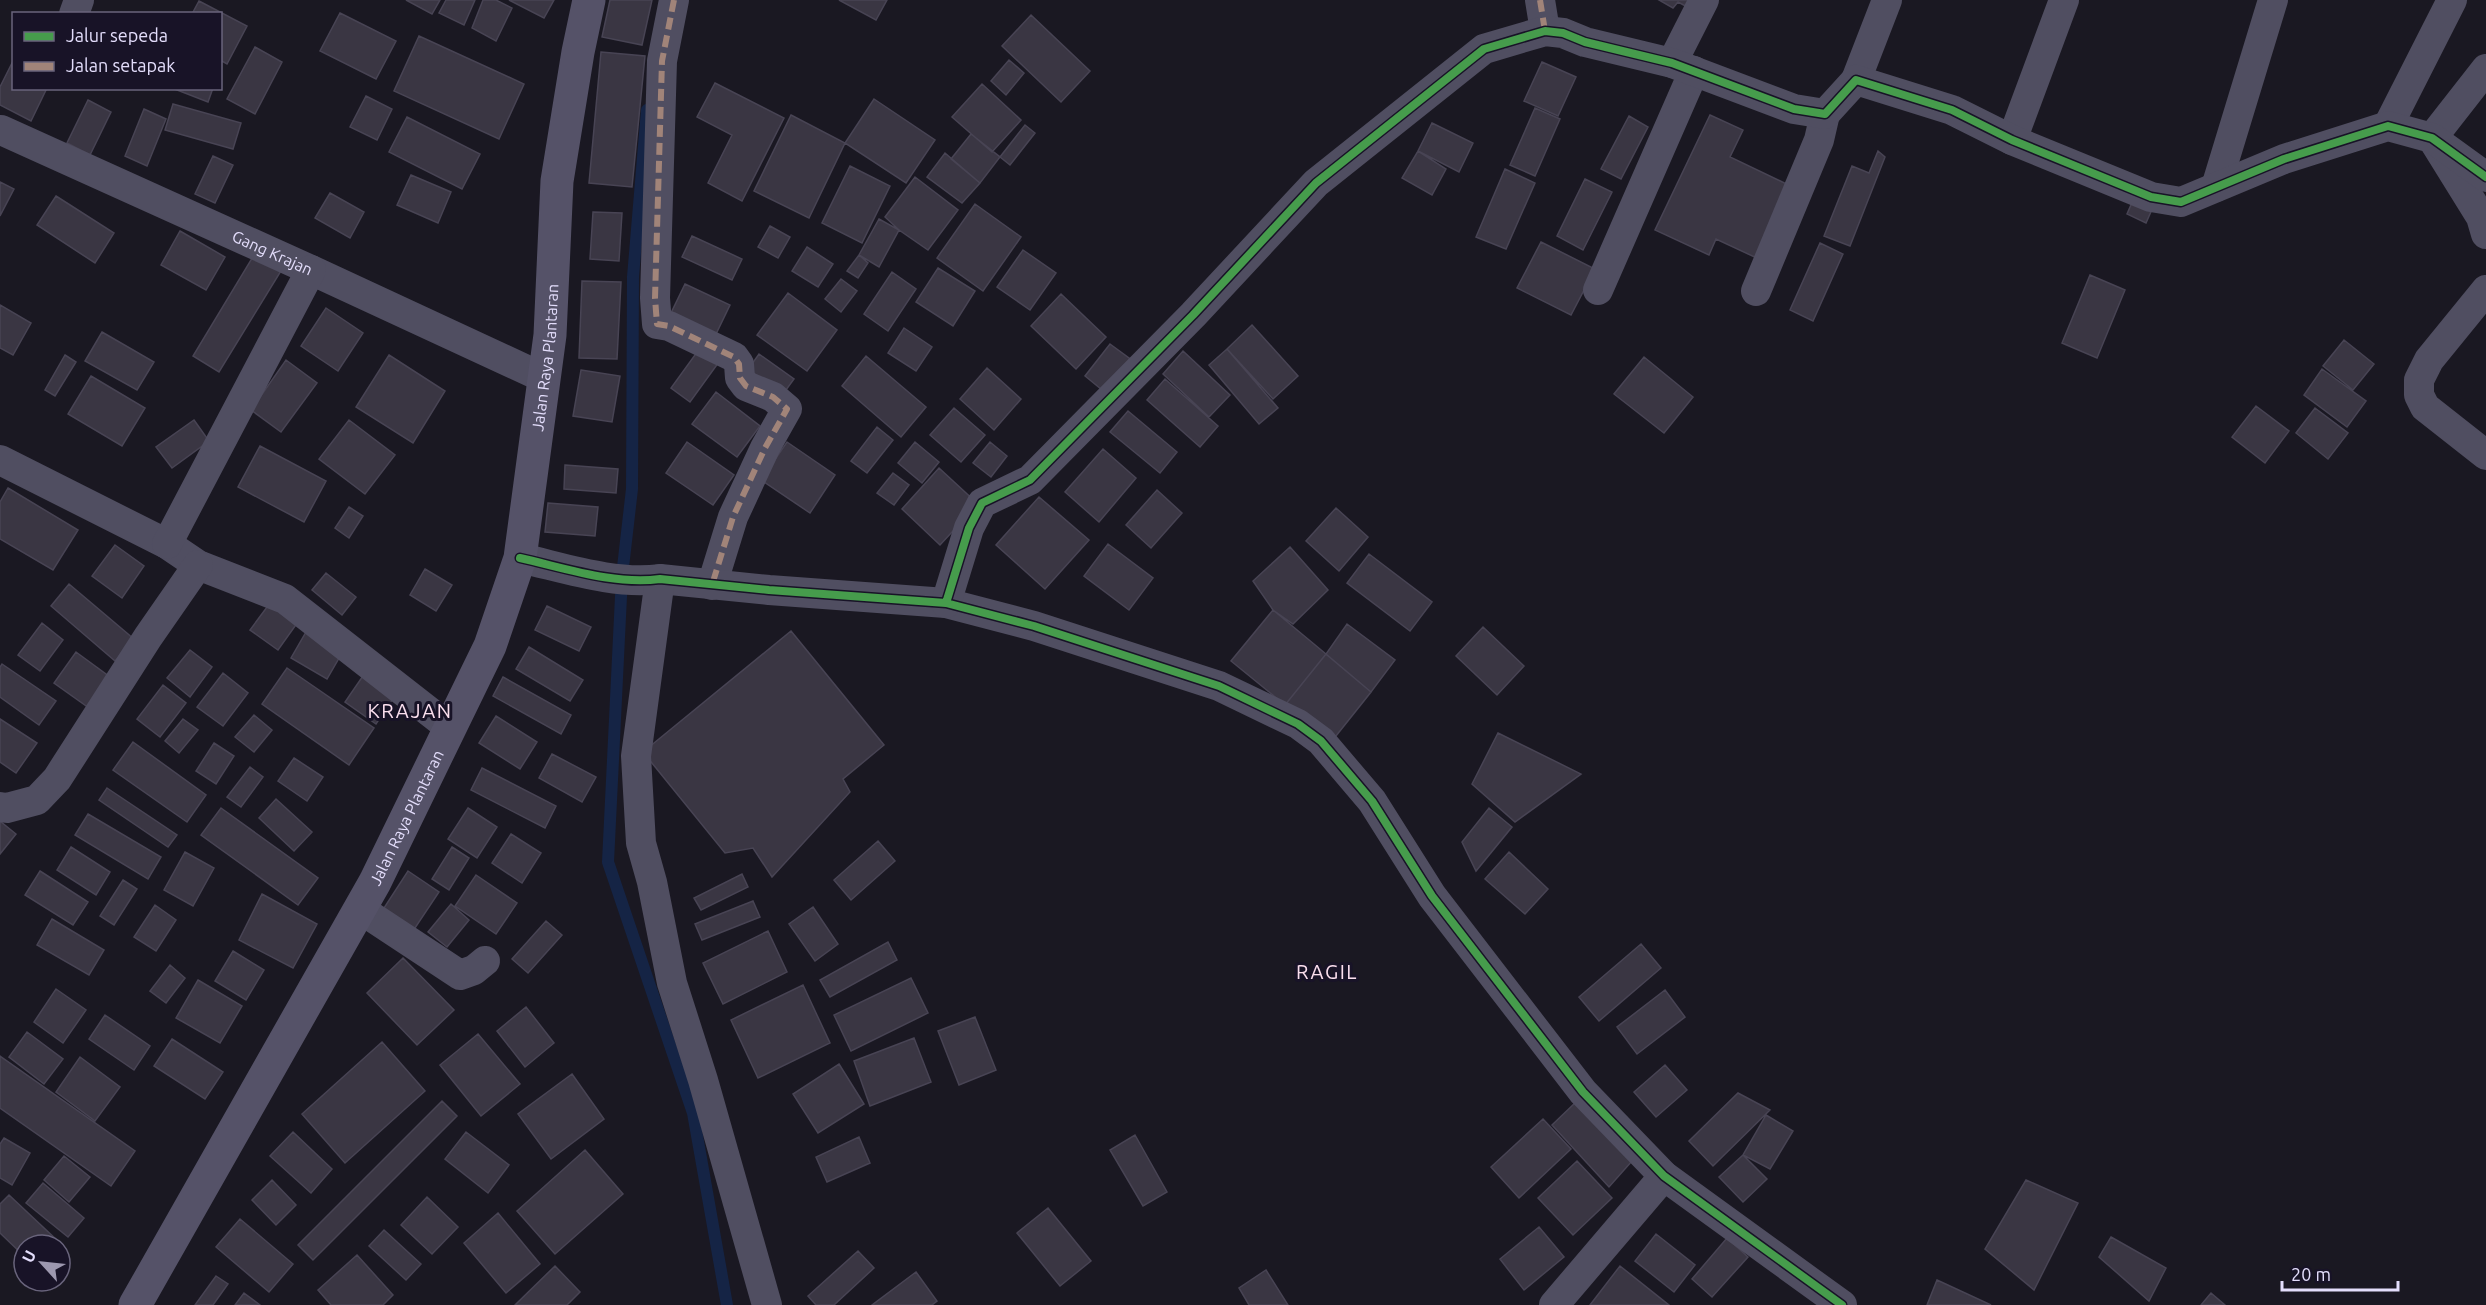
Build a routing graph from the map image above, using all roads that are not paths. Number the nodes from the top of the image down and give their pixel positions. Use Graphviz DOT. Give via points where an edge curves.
graph roads {
  1 [pos="590,0"];
  2 [pos="674,0"];
  3 [pos="1540,0"];
  4 [pos="1704,0"];
  5 [pos="1887,0"];
  6 [pos="2064,0"];
  7 [pos="2273,0"];
  8 [pos="2452,0"];
  9 [pos="1545,31"];
  10 [pos="1683,67"];
  11 [pos="2486,69"];
  12 [pos="1856,80"];
  13 [pos="1825,114"];
  14 [pos="2388,126"];
  15 [pos="1,130"];
  16 [pos="2432,138"];
  17 [pos="2012,140"];
  18 [pos="2486,177"];
  19 [pos="2216,188"];
  20 [pos="2486,234"];
  21 [pos="311,270"];
  22 [pos="1598,290"];
  23 [pos="2486,290"];
  24 [pos="1756,291"];
  25 [pos="544,378"];
  26 [pos="2486,455"];
  27 [pos="0,460"];
  28 [pos="167,544"];
  29 [pos="520,558"];
  30 [pos="198,565"];
  31 [pos="653,580"];
  32 [pos="712,585"];
  33 [pos="946,603"];
  34 [pos="449,727"];
  35 [pos="0,807"];
  36 [pos="360,909"];
  37 [pos="485,961"];
  38 [pos="1664,1176"];
  39 [pos="135,1305"];
  40 [pos="767,1305"];
  41 [pos="1554,1305"];
  42 [pos="1842,1305"];
  1 -- 25 [label="main road, Jalan Raya Plantaran" via="557,181 550,335"];
  2 -- 32 [label="street" via="662,61 657,324 734,357 746,386 787,409 733,517"];
  3 -- 9 [label="street"];
  4 -- 10 [label="street"];
  5 -- 12 [label="street"];
  6 -- 17 [label="street"];
  7 -- 19 [label="street"];
  8 -- 14 [label="street"];
  9 -- 10 [label="street"];
  9 -- 33 [label="street" via="1484,49 1316,183 1030,480 982,503 969,528"];
  10 -- 13 [label="street" via="1794,109"];
  10 -- 22 [label="street"];
  11 -- 16 [label="street"];
  12 -- 13 [label="street"];
  12 -- 17 [label="street" via="1952,110"];
  13 -- 24 [label="street" via="1819,140"];
  14 -- 16 [label="street"];
  14 -- 19 [label="street" via="2284,159"];
  15 -- 21 [label="street, Gang Krajan"];
  16 -- 18 [label="street"];
  16 -- 20 [label="street" via="2481,217"];
  17 -- 19 [label="street" via="2151,197 2181,202"];
  21 -- 25 [label="street, Gang Krajan"];
  21 -- 28 [label="street"];
  23 -- 26 [label="street" via="2429,360 2419,380 2419,395 2425,407"];
  25 -- 29 [label="main road, Jalan Raya Plantaran"];
  27 -- 28 [label="street"];
  28 -- 30 [label="street"];
  29 -- 31 [label="street" via="610,578"];
  29 -- 34 [label="main road, Jalan Raya Plantaran" via="490,646"];
  30 -- 34 [label="street" via="285,599"];
  30 -- 35 [label="street" via="57,779 37,800"];
  31 -- 32 [label="street"];
  31 -- 40 [label="street" via="636,756 641,843 672,982"];
  32 -- 33 [label="street"];
  33 -- 38 [label="street" via="1034,626 1219,686 1298,724 1322,741 1372,801 1432,896 1583,1092"];
  34 -- 36 [label="main road, Jalan Raya Plantaran"];
  36 -- 37 [label="street" via="460,975"];
  36 -- 39 [label="main road, Jalan Raya Plantaran"];
  38 -- 41 [label="street"];
  38 -- 42 [label="street"];
}
